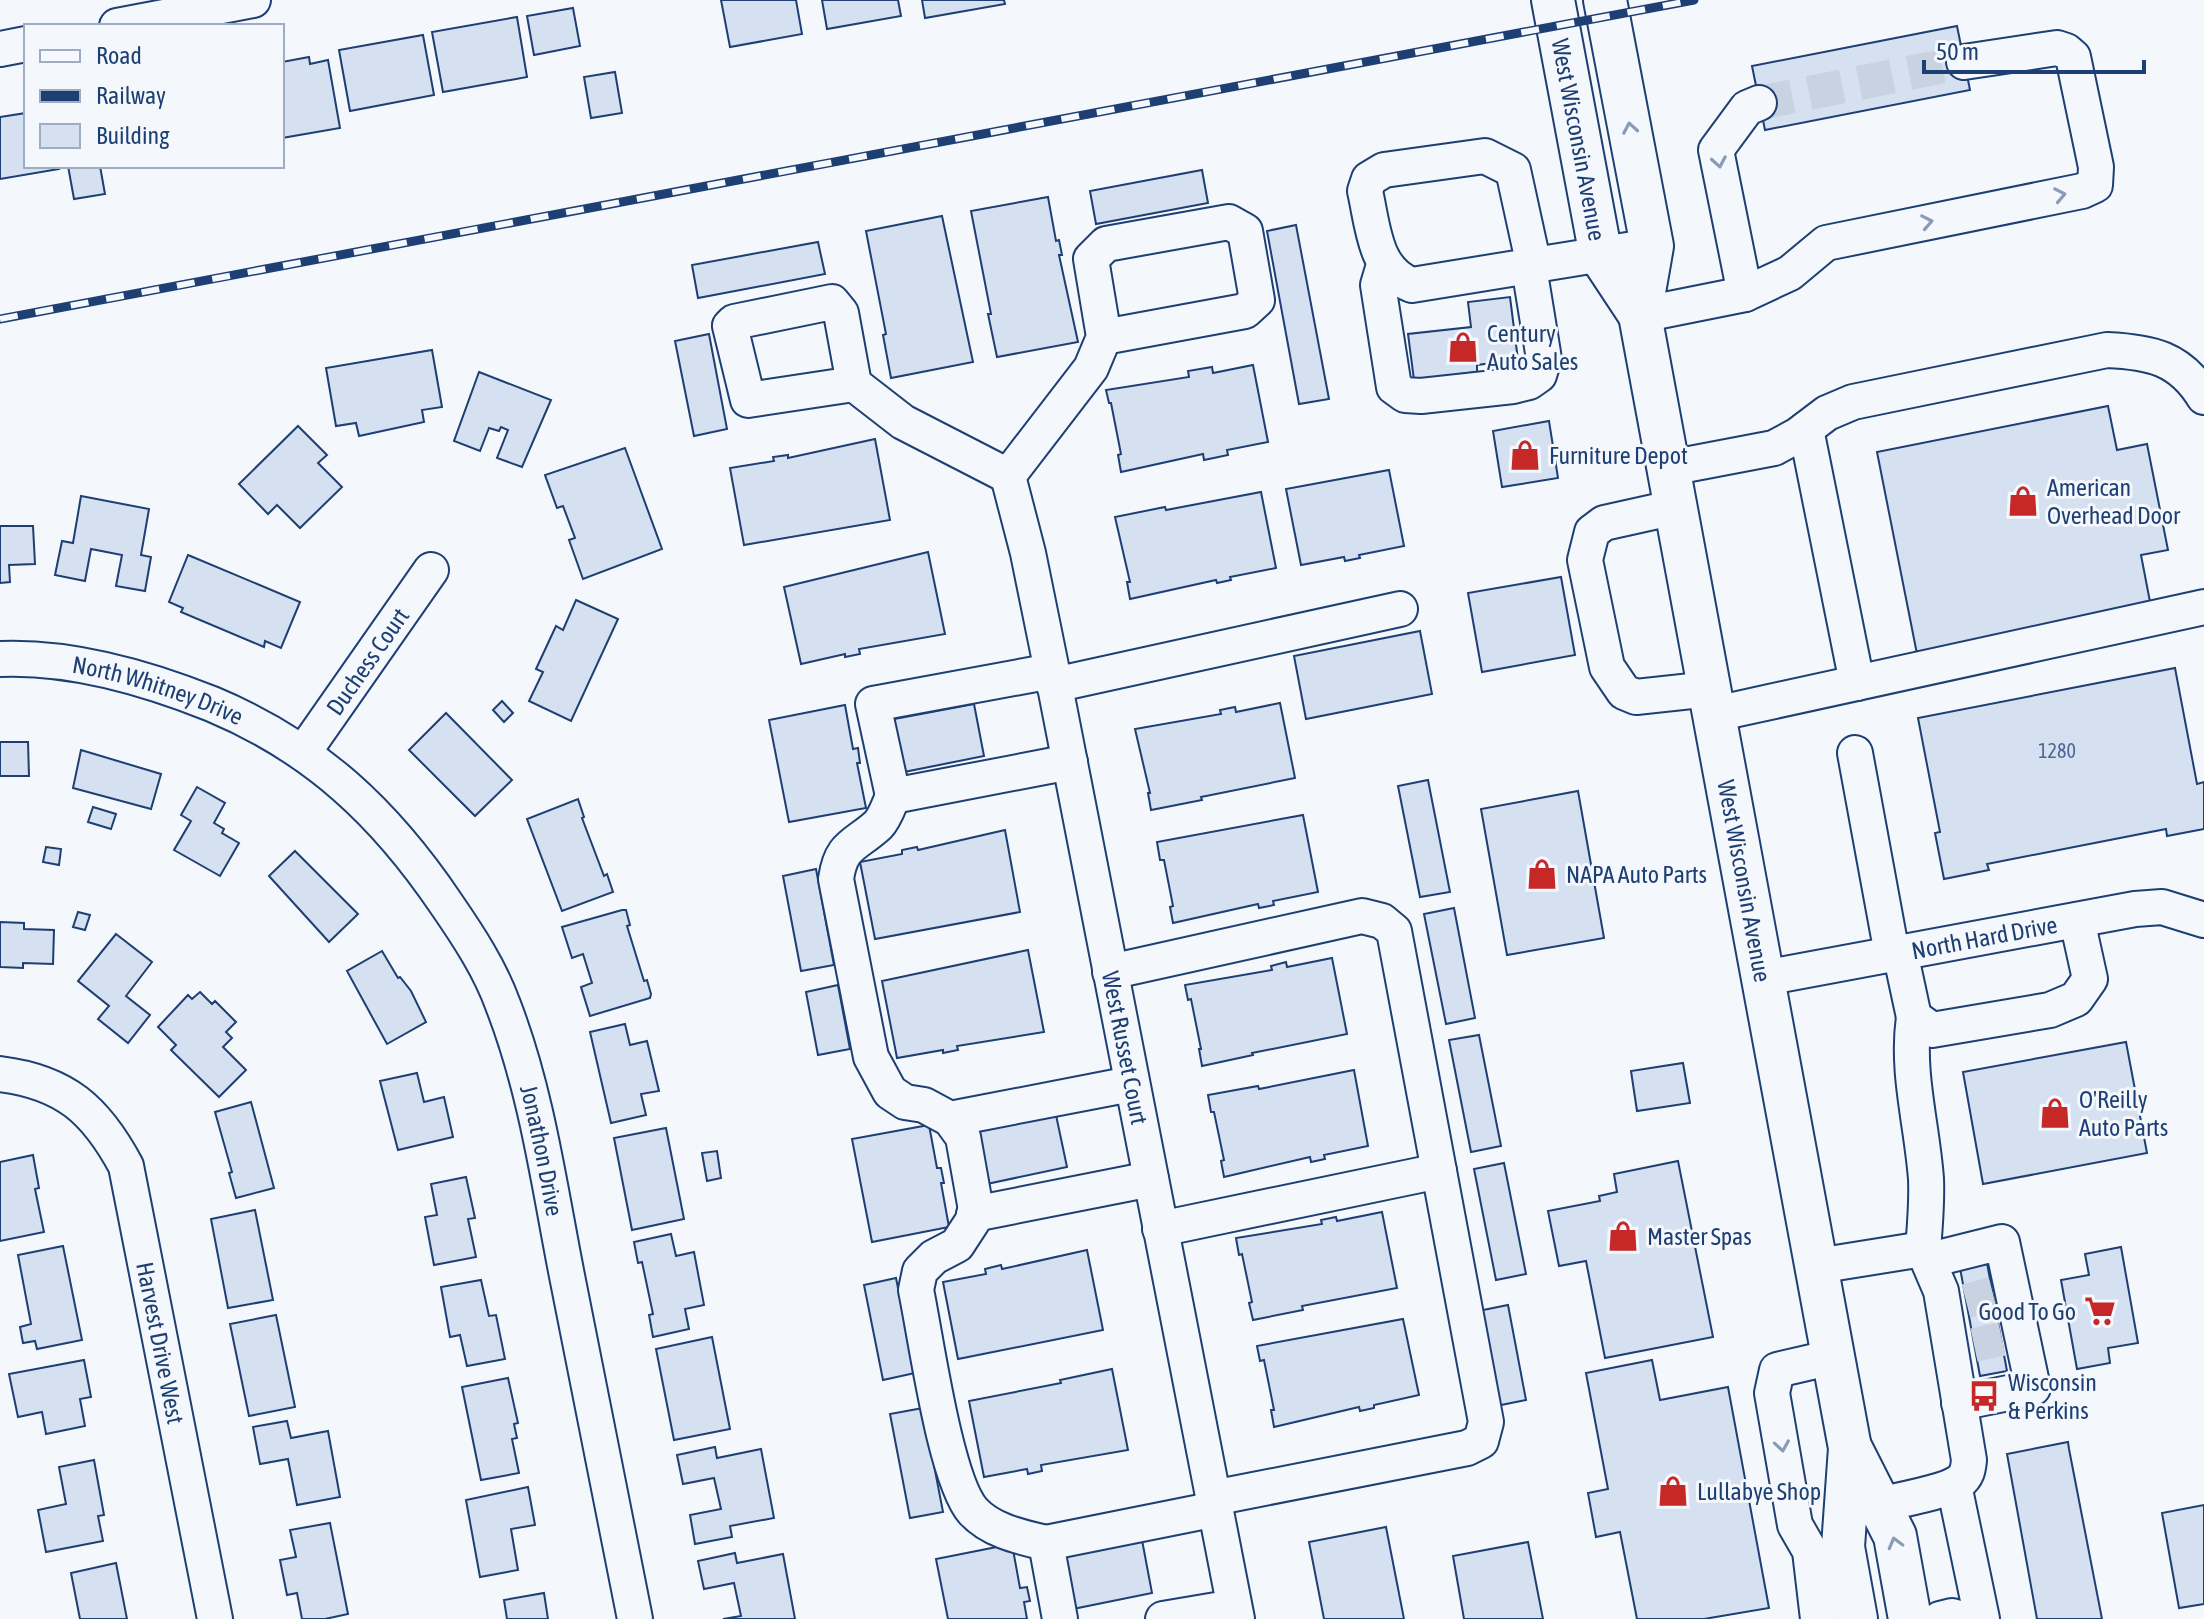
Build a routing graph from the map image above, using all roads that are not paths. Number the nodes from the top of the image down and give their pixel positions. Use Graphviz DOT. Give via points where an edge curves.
graph roads {
  1 [pos="253,0"];
  2 [pos="1553,0"];
  3 [pos="1605,0"];
  4 [pos="1629,0"];
  5 [pos="127,24"];
  6 [pos="24,44"];
  7 [pos="0,49"];
  8 [pos="1964,62"];
  9 [pos="1620,74"];
  10 [pos="1759,103"];
  11 [pos="1652,246"];
  12 [pos="1601,256"];
  13 [pos="1384,265"];
  14 [pos="1531,266"];
  15 [pos="1745,294"];
  16 [pos="1640,315"];
  17 [pos="1104,337"];
  18 [pos="854,384"];
  19 [pos="2204,397"];
  20 [pos="1806,429"];
  21 [pos="1008,476"];
  22 [pos="1672,487"];
  23 [pos="431,570"];
  24 [pos="2204,607"];
  25 [pos="1400,609"];
  26 [pos="0,659"];
  27 [pos="1053,678"];
  28 [pos="1857,683"];
  29 [pos="1712,701"];
  30 [pos="303,753"];
  31 [pos="1855,753"];
  32 [pos="1070,762"];
  33 [pos="893,796"];
  34 [pos="2077,920"];
  35 [pos="2204,920"];
  36 [pos="1896,953"];
  37 [pos="1110,972"];
  38 [pos="1764,978"];
  39 [pos="1914,1017"];
  40 [pos="0,1074"];
  41 [pos="1131,1084"];
  42 [pos="950,1119"];
  43 [pos="1439,1171"];
  44 [pos="1151,1179"];
  45 [pos="974,1214"];
  46 [pos="1160,1229"];
  47 [pos="1926,1254"];
  48 [pos="1817,1266"];
  49 [pos="1979,1298"];
  50 [pos="1987,1342"];
  51 [pos="1833,1357"];
  52 [pos="1959,1403"];
  53 [pos="1954,1485"];
  54 [pos="1214,1503"];
  55 [pos="1844,1528"];
  56 [pos="1046,1543"];
  57 [pos="1235,1613"];
  58 [pos="215,1619"];
  59 [pos="635,1619"];
  60 [pos="1060,1619"];
  61 [pos="1163,1619"];
  62 [pos="1818,1619"];
  63 [pos="1856,1619"];
  64 [pos="1910,1619"];
  65 [pos="1940,1619"];
  66 [pos="1962,1619"];
  67 [pos="1982,1619"];
  1 -- 5 [label="street"];
  2 -- 12 [label="main road, West Wisconsin Avenue"];
  3 -- 9 [label="main road, West Wisconsin Avenue"];
  4 -- 9 [label="main road"];
  6 -- 7 [label="street"];
  15 -- 8 [label="street, one-way" via="1790,273 1826,243 2095,185 2096,167 2073,57 2057,48"];
  11 -- 9 [label="main road, West Wisconsin Avenue, one-way"];
  10 -- 15 [label="street, one-way" via="1747,108 1716,150"];
  11 -- 12 [label="street"];
  11 -- 16 [label="main road, West Wisconsin Avenue"];
  12 -- 14 [label="street"];
  12 -- 16 [label="main road, West Wisconsin Avenue"];
  13 -- 14 [label="street" via="1397,280 1412,285"];
  13 -- 14 [label="street" via="1365,191 1369,179 1384,170 1485,156 1513,170"];
  13 -- 14 [label="street" via="1378,285 1394,387 1405,395 1421,396 1513,386 1539,375 1544,359"];
  15 -- 16 [label="street"];
  16 -- 22 [label="main road, West Wisconsin Avenue"];
  17 -- 17 [label="street" via="1091,259 1106,244 1229,222 1245,231 1257,300 1245,311"];
  17 -- 21 [label="street" via="1091,368"];
  18 -- 21 [label="street" via="903,422"];
  19 -- 20 [label="street" via="2195,382 2167,360 2142,351 2107,350 1853,402"];
  20 -- 22 [label="street" via="1774,448"];
  20 -- 28 [label="street"];
  21 -- 27 [label="street, West Russet Court"];
  22 -- 29 [label="main road, West Wisconsin Avenue"];
  22 -- 29 [label="street" via="1592,532 1585,560 1607,667 1624,692"];
  23 -- 30 [label="street, Duchess Court"];
  24 -- 28 [label="street"];
  25 -- 27 [label="street"];
  26 -- 30 [label="street, North Whitney Drive" via="56,662 148,682 233,713"];
  27 -- 32 [label="street, West Russet Court"];
  27 -- 33 [label="street" via="873,704"];
  28 -- 29 [label="street"];
  29 -- 38 [label="main road, West Wisconsin Avenue"];
  30 -- 59 [label="street, Jonathon Drive" via="363,802 411,852 477,949 502,1002 531,1094"];
  31 -- 36 [label="street"];
  32 -- 33 [label="street"];
  32 -- 37 [label="street, West Russet Court"];
  33 -- 42 [label="street" via="881,823 848,846 836,879 871,1057 890,1092"];
  34 -- 35 [label="street, North Hard Drive" via="2162,907"];
  34 -- 36 [label="street, North Hard Drive"];
  34 -- 39 [label="street" via="2090,979 2076,999 2050,1010 1932,1030"];
  36 -- 38 [label="street, North Hard Drive"];
  36 -- 39 [label="street"];
  37 -- 41 [label="street, West Russet Court"];
  37 -- 43 [label="street" via="1362,916 1382,921 1394,931"];
  38 -- 48 [label="main road, West Wisconsin Avenue"];
  39 -- 47 [label="street" via="1911,1069 1926,1181"];
  40 -- 58 [label="street, Harvest Drive West" via="62,1091 89,1111 126,1166"];
  41 -- 42 [label="street"];
  41 -- 44 [label="street, West Russet Court"];
  42 -- 45 [label="street" via="963,1137"];
  43 -- 46 [label="street"];
  43 -- 54 [label="street" via="1486,1422 1481,1441"];
  44 -- 45 [label="street"];
  44 -- 46 [label="street, West Russet Court"];
  45 -- 56 [label="street" via="957,1245 920,1271 916,1290 946,1438 957,1482 973,1511 995,1527"];
  46 -- 54 [label="street, West Russet Court"];
  47 -- 48 [label="street"];
  47 -- 49 [label="street"];
  47 -- 49 [label="street" via="2002,1242"];
  48 -- 51 [label="main road, West Wisconsin Avenue"];
  49 -- 50 [label="street"];
  49 -- 50 [label="street"];
  50 -- 52 [label="street"];
  50 -- 52 [label="street" via="2033,1388"];
  51 -- 55 [label="main road, West Wisconsin Avenue" via="1850,1448"];
  51 -- 55 [label="street, one-way" via="1777,1370 1772,1393 1795,1525"];
  52 -- 53 [label="street" via="1969,1460 1967,1473"];
  53 -- 55 [label="street"];
  53 -- 67 [label="street"];
  54 -- 56 [label="street"];
  54 -- 57 [label="street, West Russet Court"];
  55 -- 62 [label="street"];
  55 -- 63 [label="main road, West Wisconsin Avenue"];
  64 -- 55 [label="main road, West Wisconsin Avenue, one-way" via="1895,1536"];
  56 -- 60 [label="street"];
  57 -- 61 [label="street"];
  65 -- 66 [label="street"];
}
